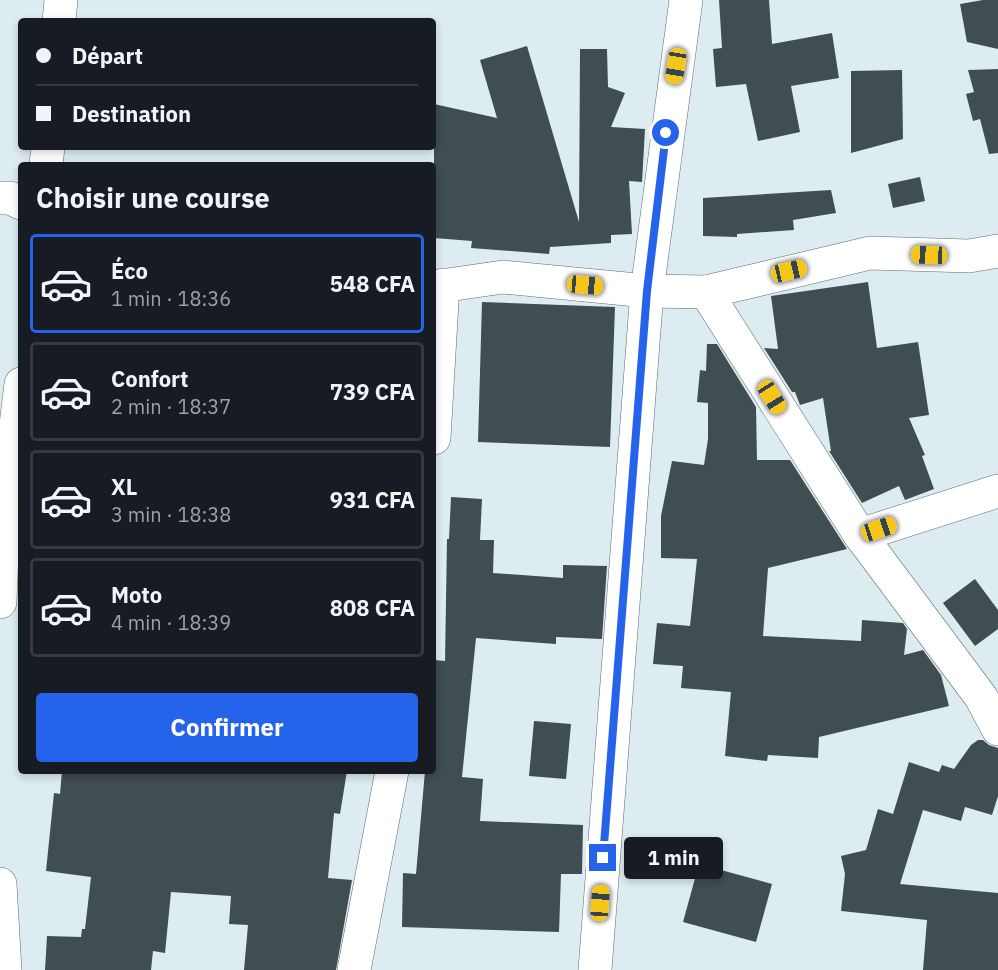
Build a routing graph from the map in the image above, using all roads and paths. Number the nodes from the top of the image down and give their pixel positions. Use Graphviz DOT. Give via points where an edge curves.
graph roads {
  1 [pos="61,0"];
  2 [pos="686,0"];
  3 [pos="59,18"];
  4 [pos="0,198"];
  5 [pos="18,202"];
  6 [pos="998,251"];
  7 [pos="439,286"];
  8 [pos="647,291"];
  9 [pos="706,292"];
  10 [pos="436,377"];
  11 [pos="18,408"];
  12 [pos="998,491"];
  13 [pos="860,535"];
  14 [pos="0,602"];
  15 [pos="998,729"];
  16 [pos="391,774"];
  17 [pos="0,884"];
  18 [pos="5,970"];
  19 [pos="354,970"];
  20 [pos="595,970"];
  1 -- 3 [label="street"];
  2 -- 8 [label="street"];
  4 -- 5 [label="street"];
  6 -- 9 [label="street" via="969,256 870,253"];
  7 -- 8 [label="street" via="503,277"];
  7 -- 10 [label="street"];
  8 -- 9 [label="street"];
  8 -- 20 [label="street"];
  9 -- 13 [label="street"];
  11 -- 14 [label="street" via="3,531"];
  12 -- 13 [label="street"];
  13 -- 15 [label="street" via="981,697"];
  16 -- 19 [label="street"];
  17 -- 18 [label="street"];
}
